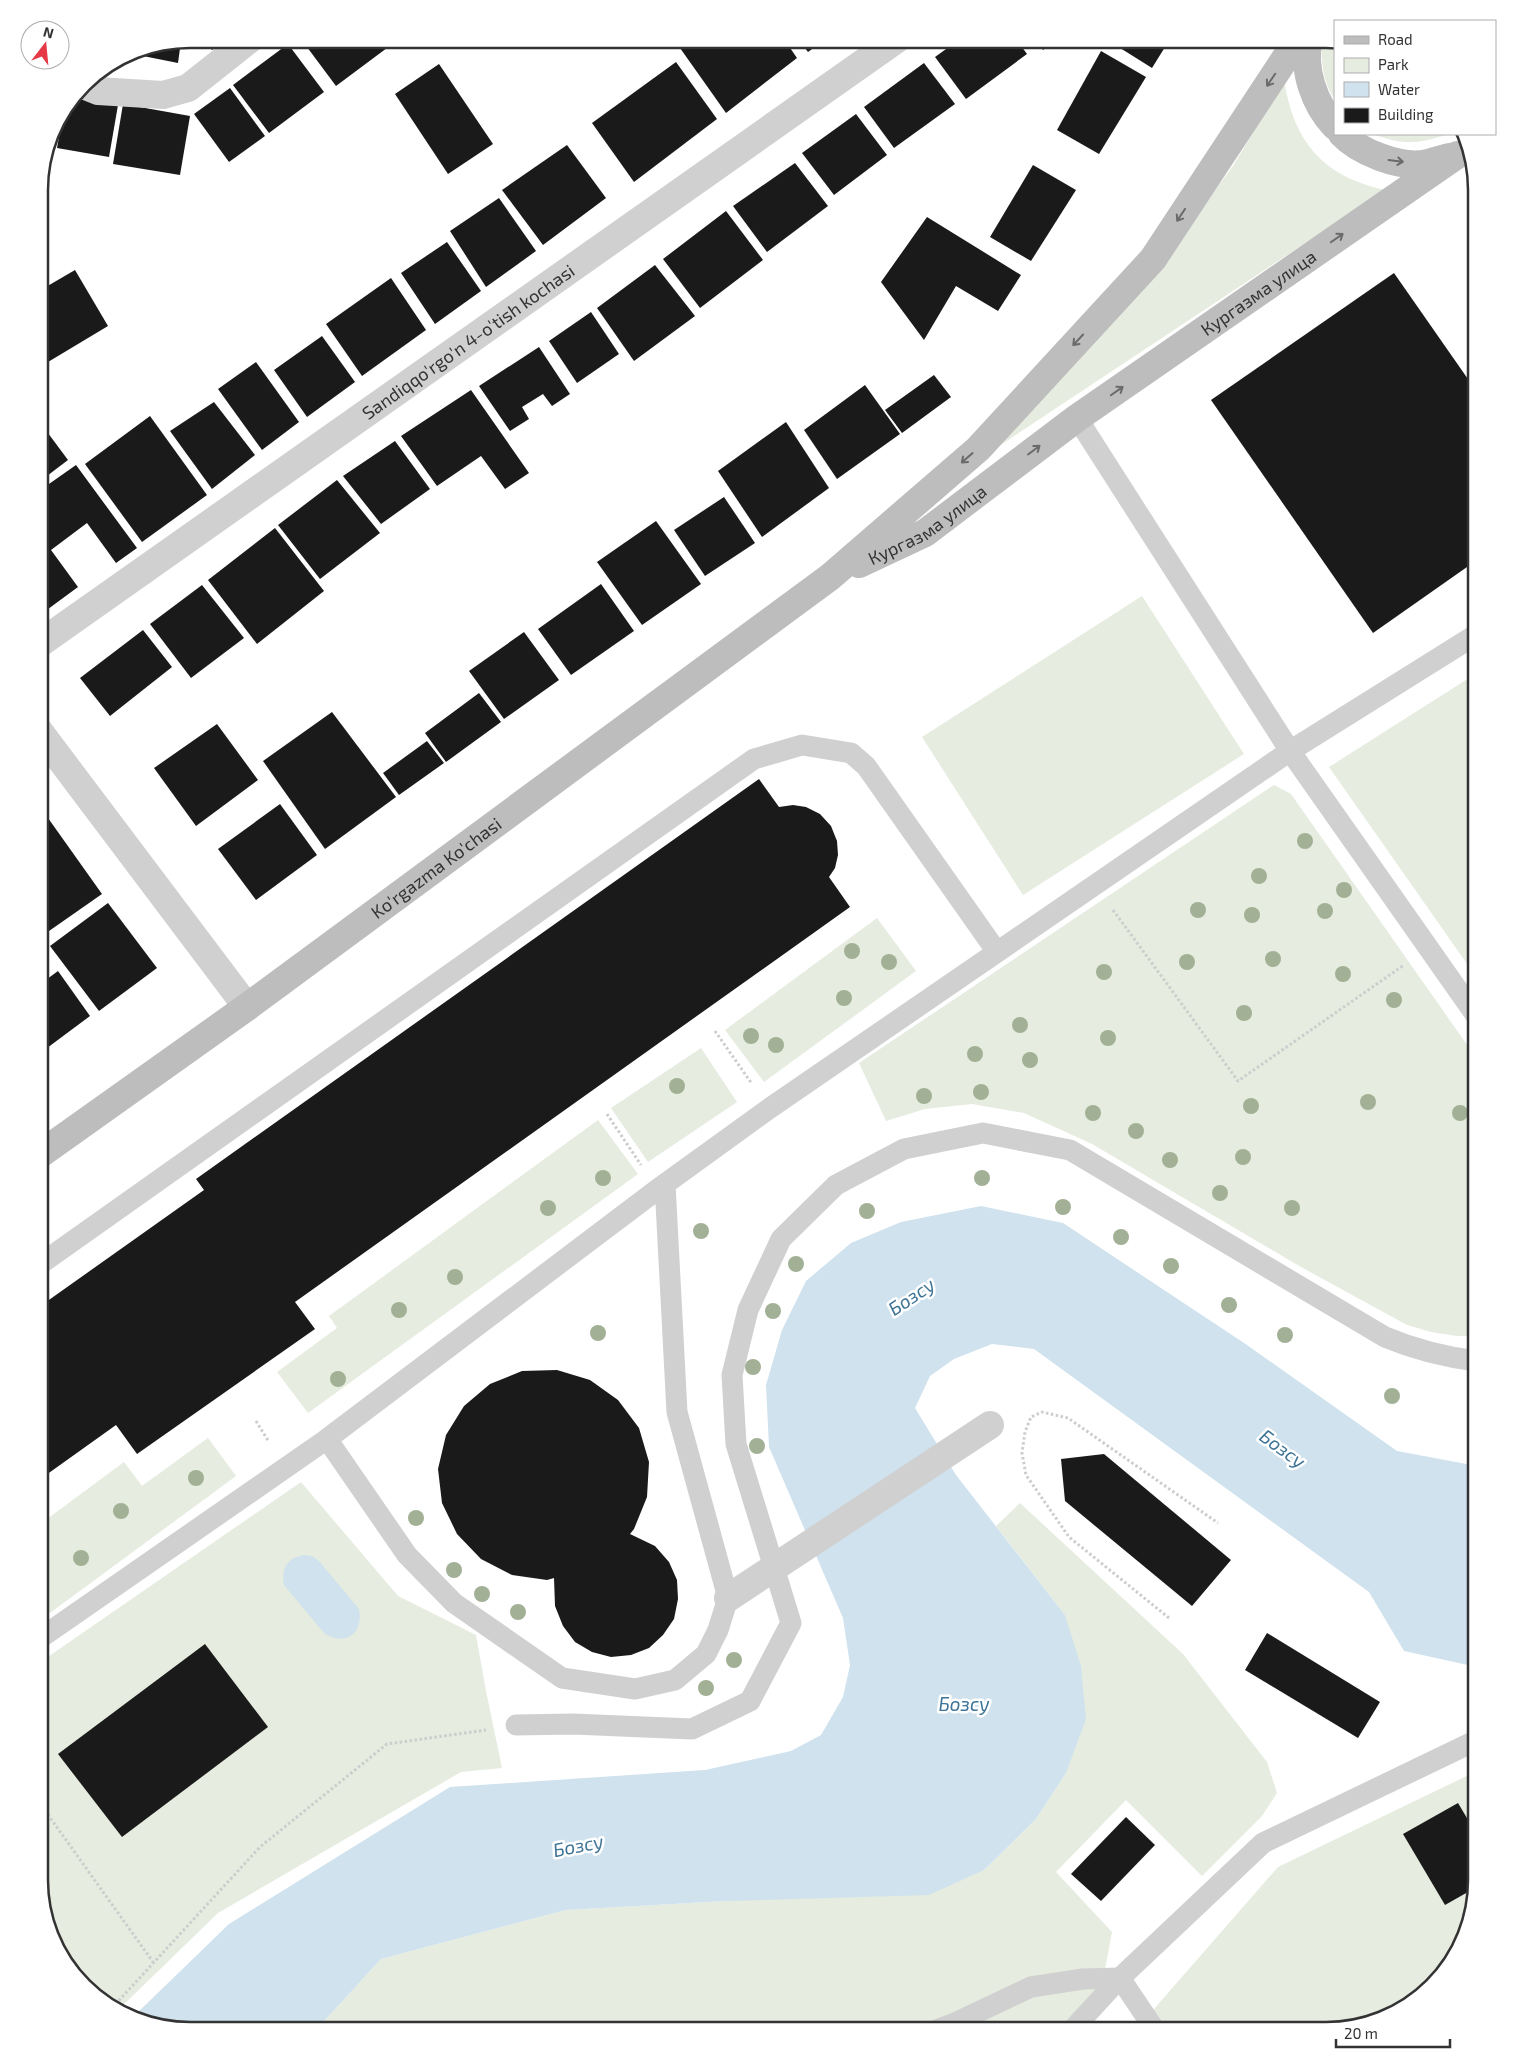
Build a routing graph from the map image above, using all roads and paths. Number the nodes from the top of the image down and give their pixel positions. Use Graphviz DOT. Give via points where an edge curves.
graph roads {
  1 [pos="239,48"];
  2 [pos="883,48"];
  3 [pos="1292,48"];
  4 [pos="1306,48"];
  5 [pos="90,88"];
  6 [pos="1334,125"];
  7 [pos="1343,135"];
  8 [pos="1462,152"];
  9 [pos="1076,418"];
  10 [pos="830,577"];
  11 [pos="48,638"];
  12 [pos="1468,640"];
  13 [pos="48,743"];
  14 [pos="1290,752"];
  15 [pos="1095,885"];
  16 [pos="1429,948"];
  17 [pos="997,952"];
  18 [pos="1468,1004"];
  19 [pos="247,1007"];
  20 [pos="715,1031"];
  21 [pos="770,1108"];
  22 [pos="607,1114"];
  23 [pos="47,1149"];
  24 [pos="661,1187"];
  25 [pos="47,1259"];
  26 [pos="1468,1360"];
  27 [pos="990,1425"];
  28 [pos="327,1439"];
  29 [pos="1218,1523"];
  30 [pos="728,1598"];
  31 [pos="1169,1618"];
  32 [pos="47,1633"];
  33 [pos="516,1725"];
  34 [pos="1468,1744"];
  35 [pos="47,1813"];
  36 [pos="153,1962"];
  37 [pos="1120,1978"];
  38 [pos="118,2002"];
  39 [pos="958,2022"];
  40 [pos="1080,2022"];
  41 [pos="1150,2022"];
  1 -- 5 [label="street" via="188,88 174,93 163,95"];
  2 -- 11 [label="street, Sandiqqo'rgo'n 4-o'tish kochasi"];
  3 -- 10 [label="street, Кургазма улица, one-way" via="1153,259 978,449"];
  4 -- 6 [label="street" via="1310,82 1325,116"];
  7 -- 8 [label="street, one-way" via="1351,143 1384,160 1421,164"];
  9 -- 8 [label="street, Кургазма улица, one-way"];
  10 -- 9 [label="street, Кургазма улица, one-way" via="925,533"];
  9 -- 14 [label="lane"];
  10 -- 19 [label="street, Ko'rgazma Ko'chasi"];
  12 -- 14 [label="lane"];
  13 -- 19 [label="street"];
  14 -- 15 [label="lane"];
  14 -- 16 [label="lane"];
  15 -- 16 [label="path" via="1238,1081"];
  15 -- 17 [label="lane"];
  16 -- 18 [label="lane"];
  17 -- 21 [label="lane"];
  17 -- 25 [label="lane" via="866,766 851,753 802,745 769,754 754,759"];
  19 -- 23 [label="street, Ko'rgazma Ko'chasi"];
  20 -- 21 [label="path"];
  21 -- 24 [label="lane"];
  22 -- 24 [label="path"];
  24 -- 28 [label="lane"];
  24 -- 30 [label="lane" via="677,1412"];
  26 -- 33 [label="lane" via="1418,1350 1385,1337 1070,1150 983,1133 904,1149 836,1185 781,1239 748,1310 732,1375 736,1444 791,1623 750,1701 692,1729"];
  27 -- 30 [label="street"];
  28 -- 30 [label="lane" via="407,1555 454,1603 562,1678 635,1690 675,1680 706,1654"];
  28 -- 32 [label="lane"];
  29 -- 31 [label="path" via="1068,1418 1042,1412 1031,1417 1022,1453 1026,1475 1069,1537"];
  33 -- 36 [label="path" via="387,1744 260,1847"];
  34 -- 37 [label="lane" via="1263,1843"];
  35 -- 36 [label="path"];
  36 -- 38 [label="path"];
  37 -- 39 [label="lane" via="1030,1987"];
  37 -- 40 [label="lane"];
  37 -- 41 [label="lane"];
}
